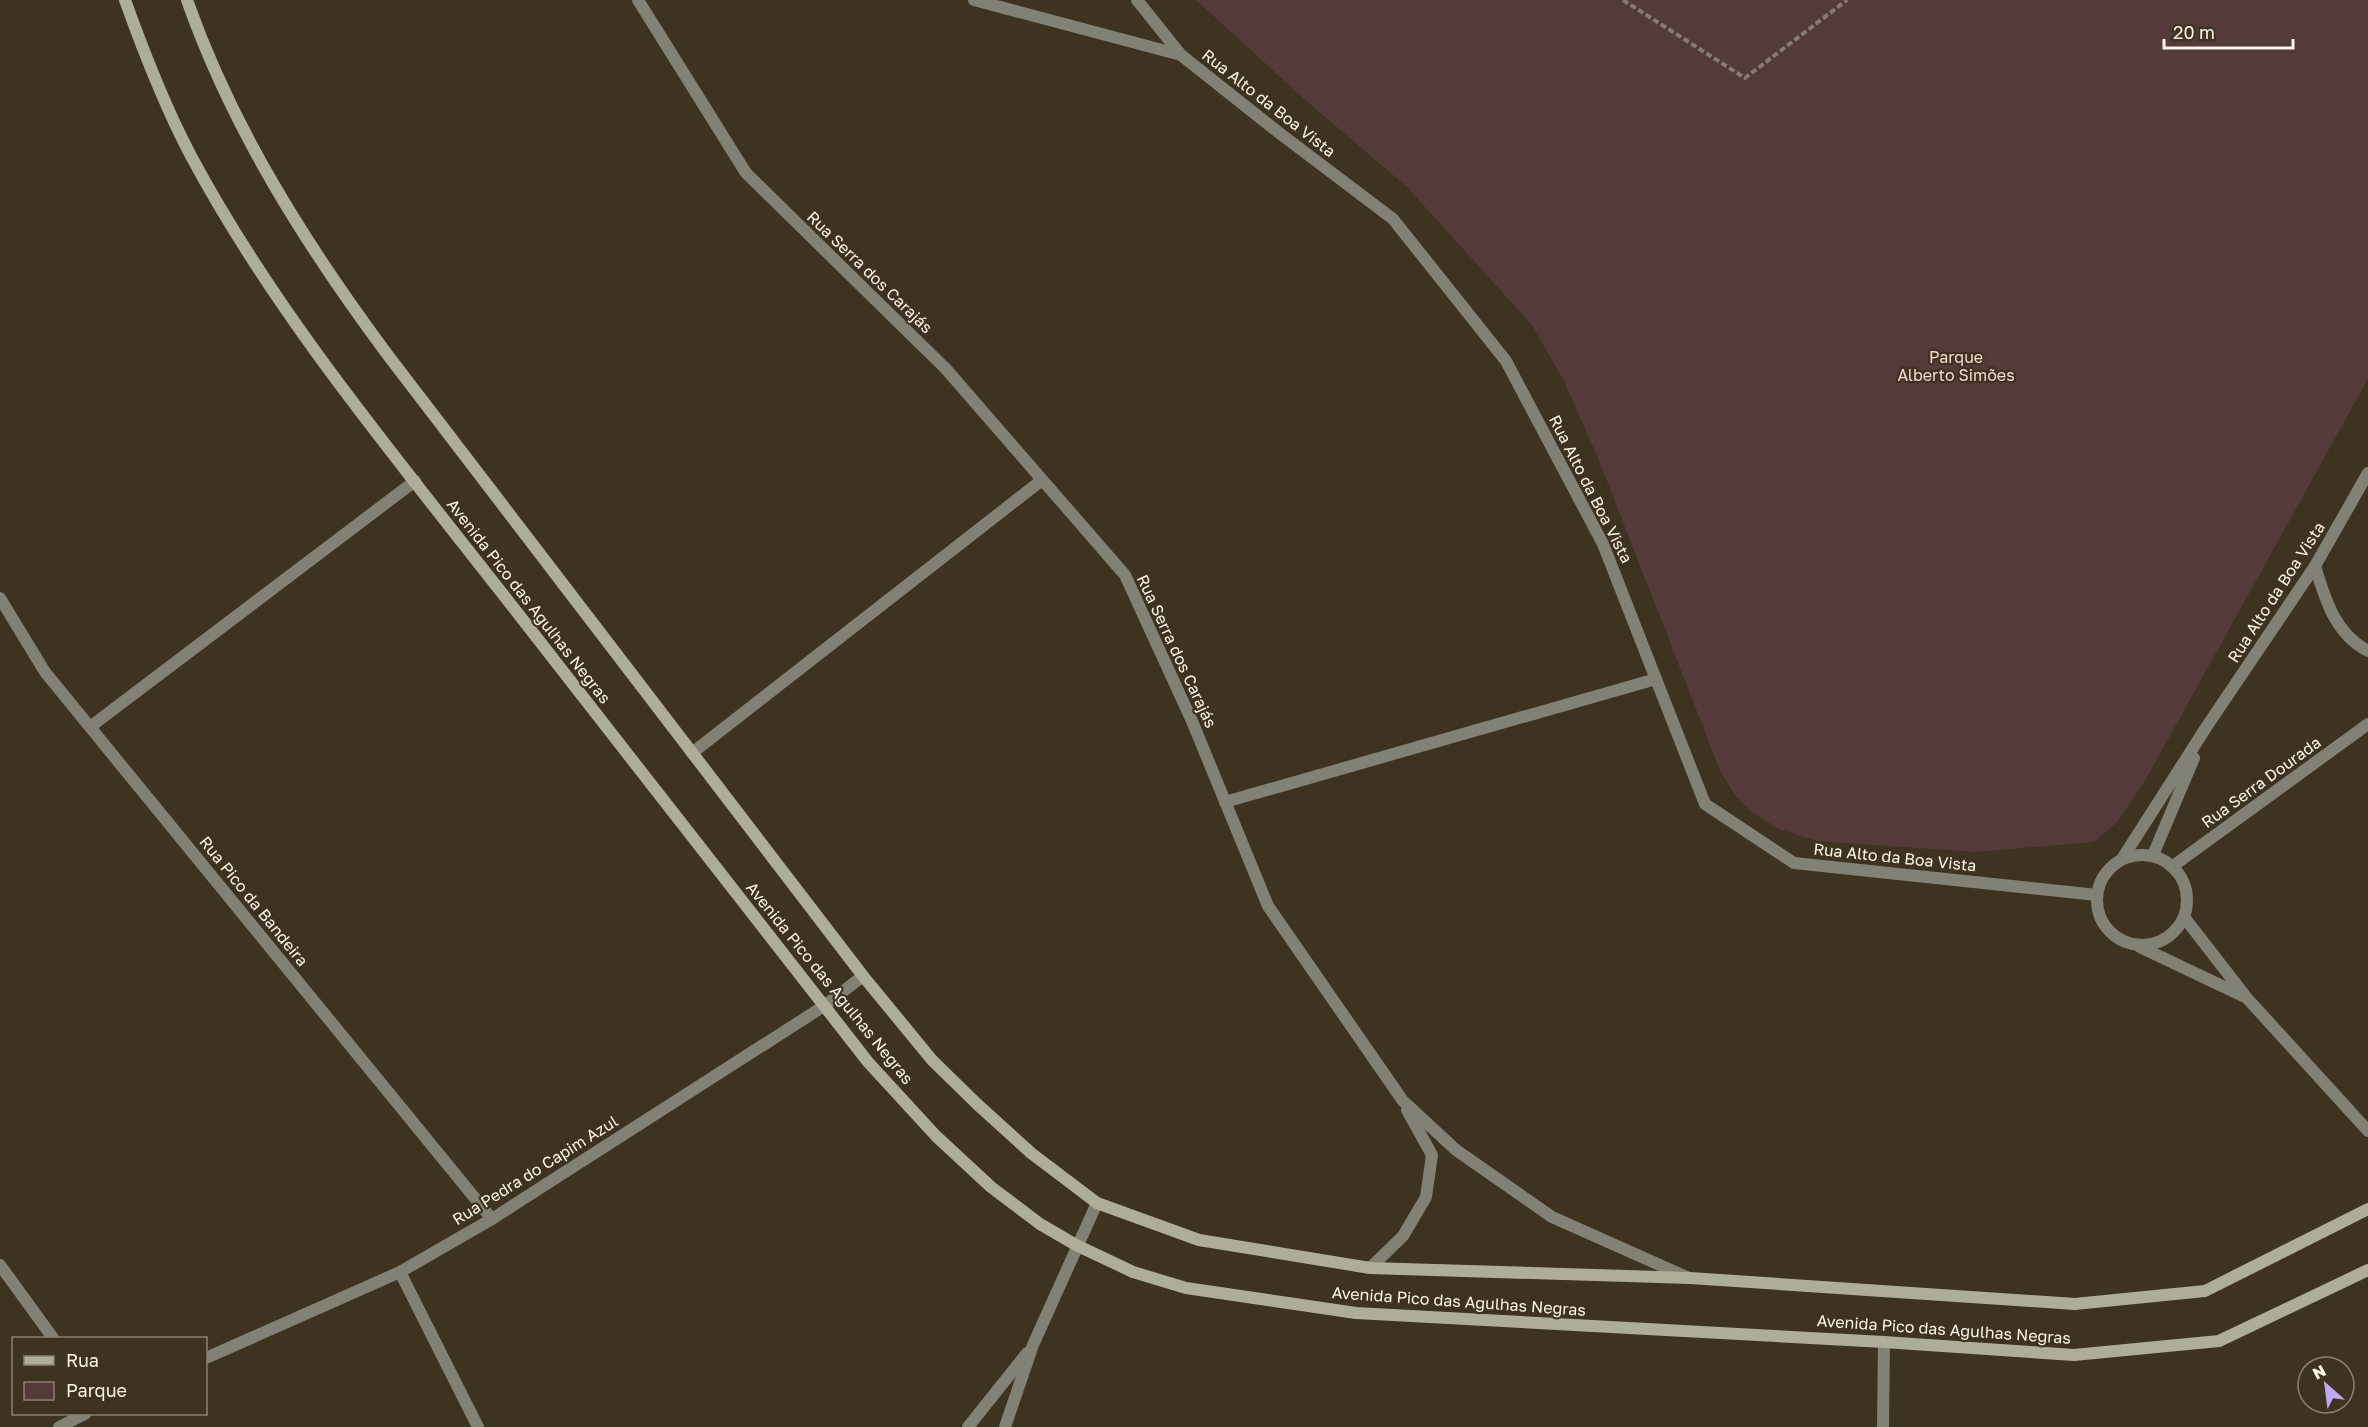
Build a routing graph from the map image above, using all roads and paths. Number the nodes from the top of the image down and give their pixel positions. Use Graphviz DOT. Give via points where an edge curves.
graph roads {
  1 [pos="125,0"];
  2 [pos="187,0"];
  3 [pos="638,0"];
  4 [pos="974,0"];
  5 [pos="1137,0"];
  6 [pos="1623,0"];
  7 [pos="1847,0"];
  8 [pos="1180,55"];
  9 [pos="2368,473"];
  10 [pos="1042,480"];
  11 [pos="415,481"];
  12 [pos="2315,566"];
  13 [pos="0,598"];
  14 [pos="2368,651"];
  15 [pos="1656,679"];
  16 [pos="2368,724"];
  17 [pos="2207,726"];
  18 [pos="90,727"];
  19 [pos="692,753"];
  20 [pos="1225,802"];
  21 [pos="2152,855"];
  22 [pos="2122,859"];
  23 [pos="2173,866"];
  24 [pos="2097,895"];
  25 [pos="2184,917"];
  26 [pos="2139,946"];
  27 [pos="863,976"];
  28 [pos="2246,997"];
  29 [pos="824,1006"];
  30 [pos="1402,1101"];
  31 [pos="2368,1131"];
  32 [pos="1097,1203"];
  33 [pos="2368,1209"];
  34 [pos="492,1218"];
  35 [pos="1076,1245"];
  36 [pos="0,1265"];
  37 [pos="1370,1268"];
  38 [pos="2368,1270"];
  39 [pos="400,1272"];
  40 [pos="1690,1278"];
  41 [pos="52,1337"];
  42 [pos="1884,1342"];
  43 [pos="1033,1345"];
  44 [pos="207,1358"];
  45 [pos="80,1415"];
  46 [pos="59,1427"];
  47 [pos="478,1427"];
  48 [pos="968,1427"];
  49 [pos="1005,1427"];
  50 [pos="1883,1427"];
  1 -- 11 [label="street, Avenida Pico das Agulhas Negras" via="190,154 235,233 301,330"];
  2 -- 19 [label="street, Avenida Pico das Agulhas Negras" via="217,78 302,234 336,286"];
  3 -- 10 [label="street, Rua Serra dos Carajás" via="746,173 946,369"];
  4 -- 8 [label="street"];
  5 -- 8 [label="street, Rua Alto da Boa Vista"];
  6 -- 7 [label="path" via="1744,78"];
  8 -- 15 [label="street, Rua Alto da Boa Vista" via="1393,219 1506,361 1603,544"];
  9 -- 12 [label="street, Rua Alto da Boa Vista"];
  10 -- 19 [label="street"];
  10 -- 20 [label="street, Rua Serra dos Carajás" via="1125,575"];
  11 -- 18 [label="street"];
  11 -- 29 [label="street, Avenida Pico das Agulhas Negras"];
  12 -- 14 [label="street" via="2333,618 2359,647"];
  12 -- 17 [label="street, Rua Alto da Boa Vista"];
  13 -- 18 [label="street, Rua Pico da Bandeira" via="45,672"];
  15 -- 20 [label="street"];
  15 -- 24 [label="street, Rua Alto da Boa Vista" via="1705,804 1794,863"];
  16 -- 23 [label="street, Rua Serra Dourada"];
  17 -- 21 [label="street, Rua Alto da Boa Vista"];
  17 -- 22 [label="street, Rua Alto da Boa Vista"];
  18 -- 34 [label="street, Rua Pico da Bandeira"];
  19 -- 27 [label="street, Avenida Pico das Agulhas Negras"];
  20 -- 30 [label="street, Rua Serra dos Carajás" via="1268,906"];
  21 -- 22 [label="street"];
  21 -- 23 [label="street"];
  22 -- 24 [label="street" via="2100,880"];
  23 -- 25 [label="street" via="2187,890"];
  24 -- 26 [label="street" via="2097,909 2112,934"];
  25 -- 26 [label="street" via="2167,938"];
  25 -- 28 [label="street"];
  26 -- 28 [label="street"];
  27 -- 29 [label="street, Rua Pedra do Capim Azul"];
  27 -- 32 [label="street, Avenida Pico das Agulhas Negras" via="932,1060 977,1104"];
  28 -- 31 [label="street"];
  29 -- 34 [label="street, Rua Pedra do Capim Azul"];
  29 -- 35 [label="street, Avenida Pico das Agulhas Negras" via="868,1062 936,1136 991,1187"];
  30 -- 37 [label="street" via="1432,1155 1426,1197 1403,1236"];
  30 -- 40 [label="street, Rua Serra dos Carajás" via="1456,1150 1552,1217"];
  32 -- 35 [label="street"];
  32 -- 37 [label="street, Avenida Pico das Agulhas Negras" via="1199,1239"];
  33 -- 40 [label="street, Avenida Pico das Agulhas Negras" via="2205,1292 2075,1304"];
  34 -- 39 [label="street, Rua Pedra do Capim Azul"];
  35 -- 42 [label="street, Avenida Pico das Agulhas Negras" via="1132,1272 1186,1288 1356,1313"];
  35 -- 43 [label="street"];
  36 -- 41 [label="street"];
  37 -- 40 [label="street, Avenida Pico das Agulhas Negras"];
  38 -- 42 [label="street, Avenida Pico das Agulhas Negras" via="2218,1341 2074,1354"];
  39 -- 44 [label="street, Rua Pedra do Capim Azul"];
  39 -- 47 [label="street"];
  42 -- 50 [label="street"];
  43 -- 48 [label="street"];
  43 -- 49 [label="street"];
  45 -- 46 [label="street"];
}
